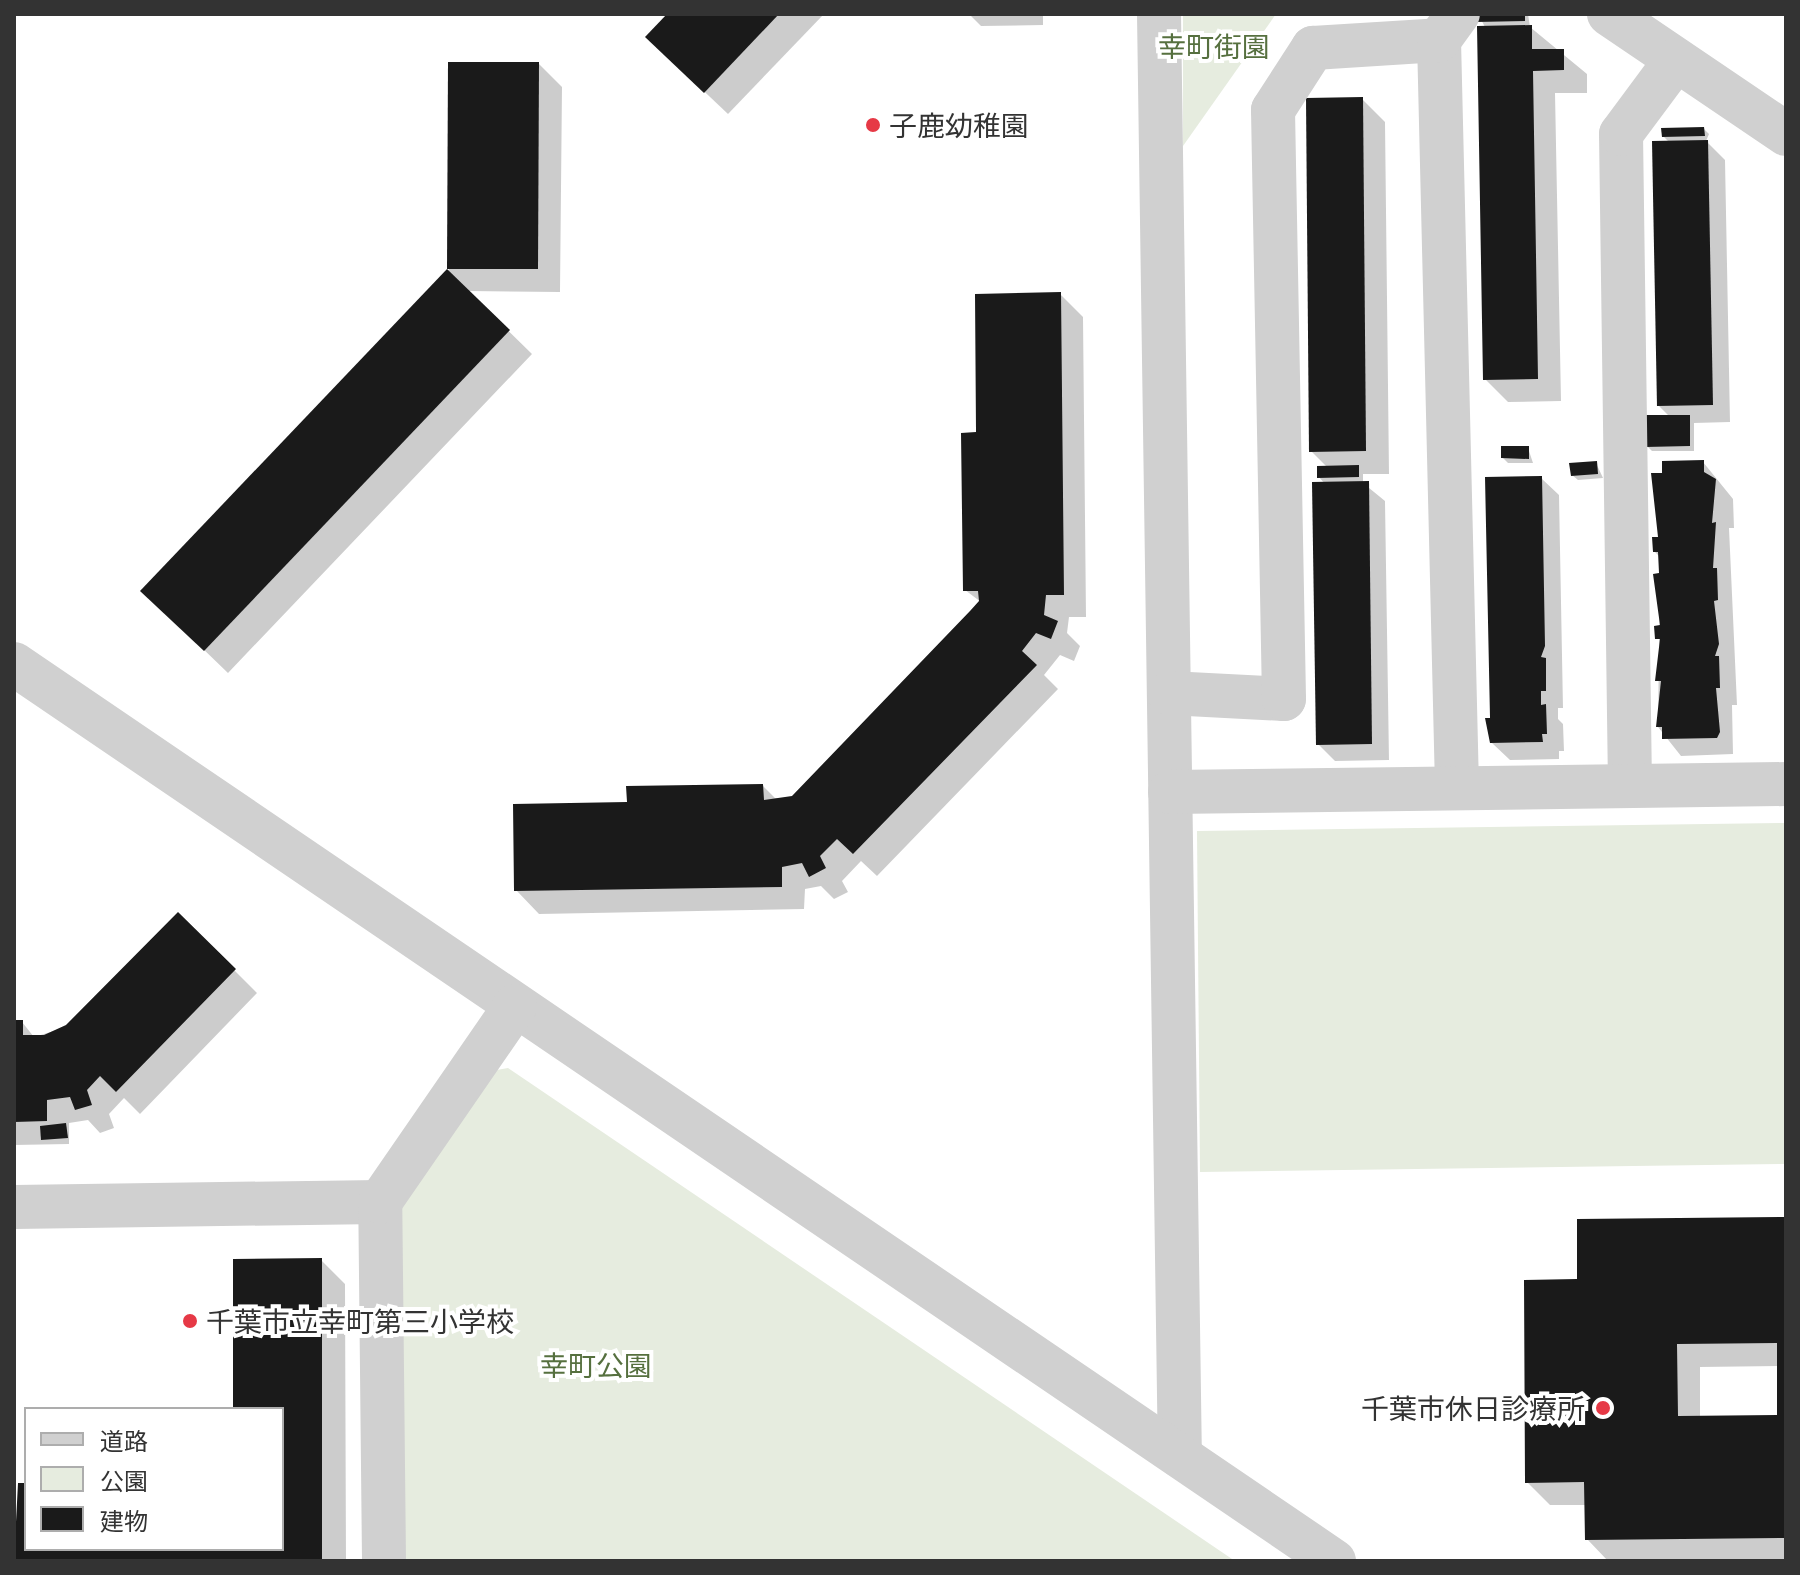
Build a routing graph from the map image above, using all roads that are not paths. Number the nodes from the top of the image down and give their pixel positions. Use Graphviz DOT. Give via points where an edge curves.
graph roads {
  1 [pos="1159,14"];
  2 [pos="1609,14"];
  3 [pos="1448,27"];
  4 [pos="1676,60"];
  5 [pos="1786,134"];
  6 [pos="14,664"];
  7 [pos="1169,693"];
  8 [pos="1786,784"];
  9 [pos="1630,786"];
  10 [pos="1457,788"];
  11 [pos="1170,792"];
  12 [pos="515,1006"];
  13 [pos="380,1202"];
  14 [pos="14,1207"];
  15 [pos="1180,1456"];
  16 [pos="384,1561"];
  17 [pos="1334,1561"];
  1 -- 7 [label="street"];
  2 -- 4 [label="street"];
  3 -- 7 [label="street" via="1313,48 1273,110 1284,699"];
  3 -- 10 [label="street"];
  4 -- 5 [label="street"];
  4 -- 9 [label="street" via="1621,134"];
  6 -- 12 [label="street"];
  7 -- 11 [label="street"];
  8 -- 9 [label="street"];
  9 -- 10 [label="street"];
  10 -- 11 [label="street"];
  11 -- 15 [label="street"];
  12 -- 13 [label="street"];
  12 -- 15 [label="street"];
  13 -- 14 [label="street"];
  13 -- 16 [label="street"];
  15 -- 17 [label="street"];
}
